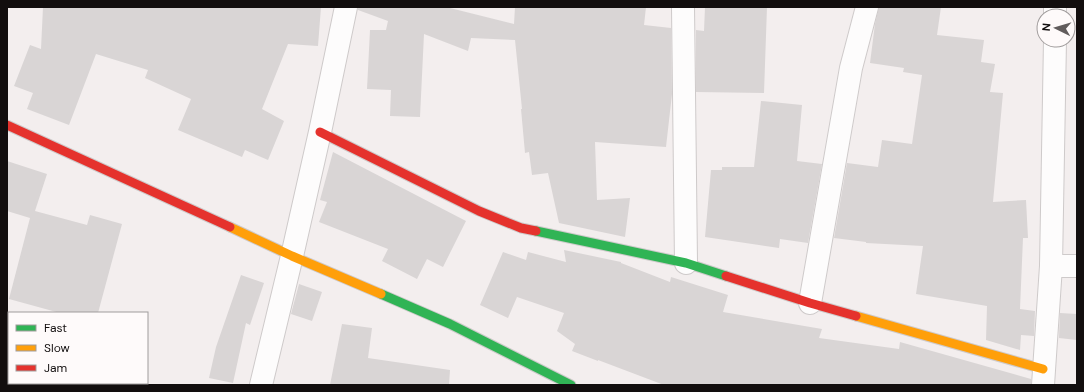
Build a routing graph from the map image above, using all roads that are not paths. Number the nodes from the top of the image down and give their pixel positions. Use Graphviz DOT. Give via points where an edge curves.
graph roads {
  1 [pos="346,7"];
  2 [pos="683,7"];
  3 [pos="867,7"];
  4 [pos="1055,48"];
  5 [pos="7,124"];
  6 [pos="320,132"];
  7 [pos="292,256"];
  8 [pos="686,263"];
  9 [pos="1051,266"];
  10 [pos="1077,266"];
  11 [pos="810,303"];
  12 [pos="1043,377"];
  13 [pos="261,385"];
  14 [pos="571,385"];
  1 -- 6 [label="street"];
  2 -- 8 [label="street"];
  3 -- 11 [label="street" via="851,68"];
  4 -- 9 [label="street"];
  5 -- 7 [label="street"];
  6 -- 7 [label="street"];
  6 -- 8 [label="street" via="479,211 521,228"];
  7 -- 13 [label="street"];
  7 -- 14 [label="street" via="450,324"];
  8 -- 11 [label="street"];
  9 -- 10 [label="street"];
  9 -- 12 [label="street"];
  11 -- 12 [label="street"];
}
